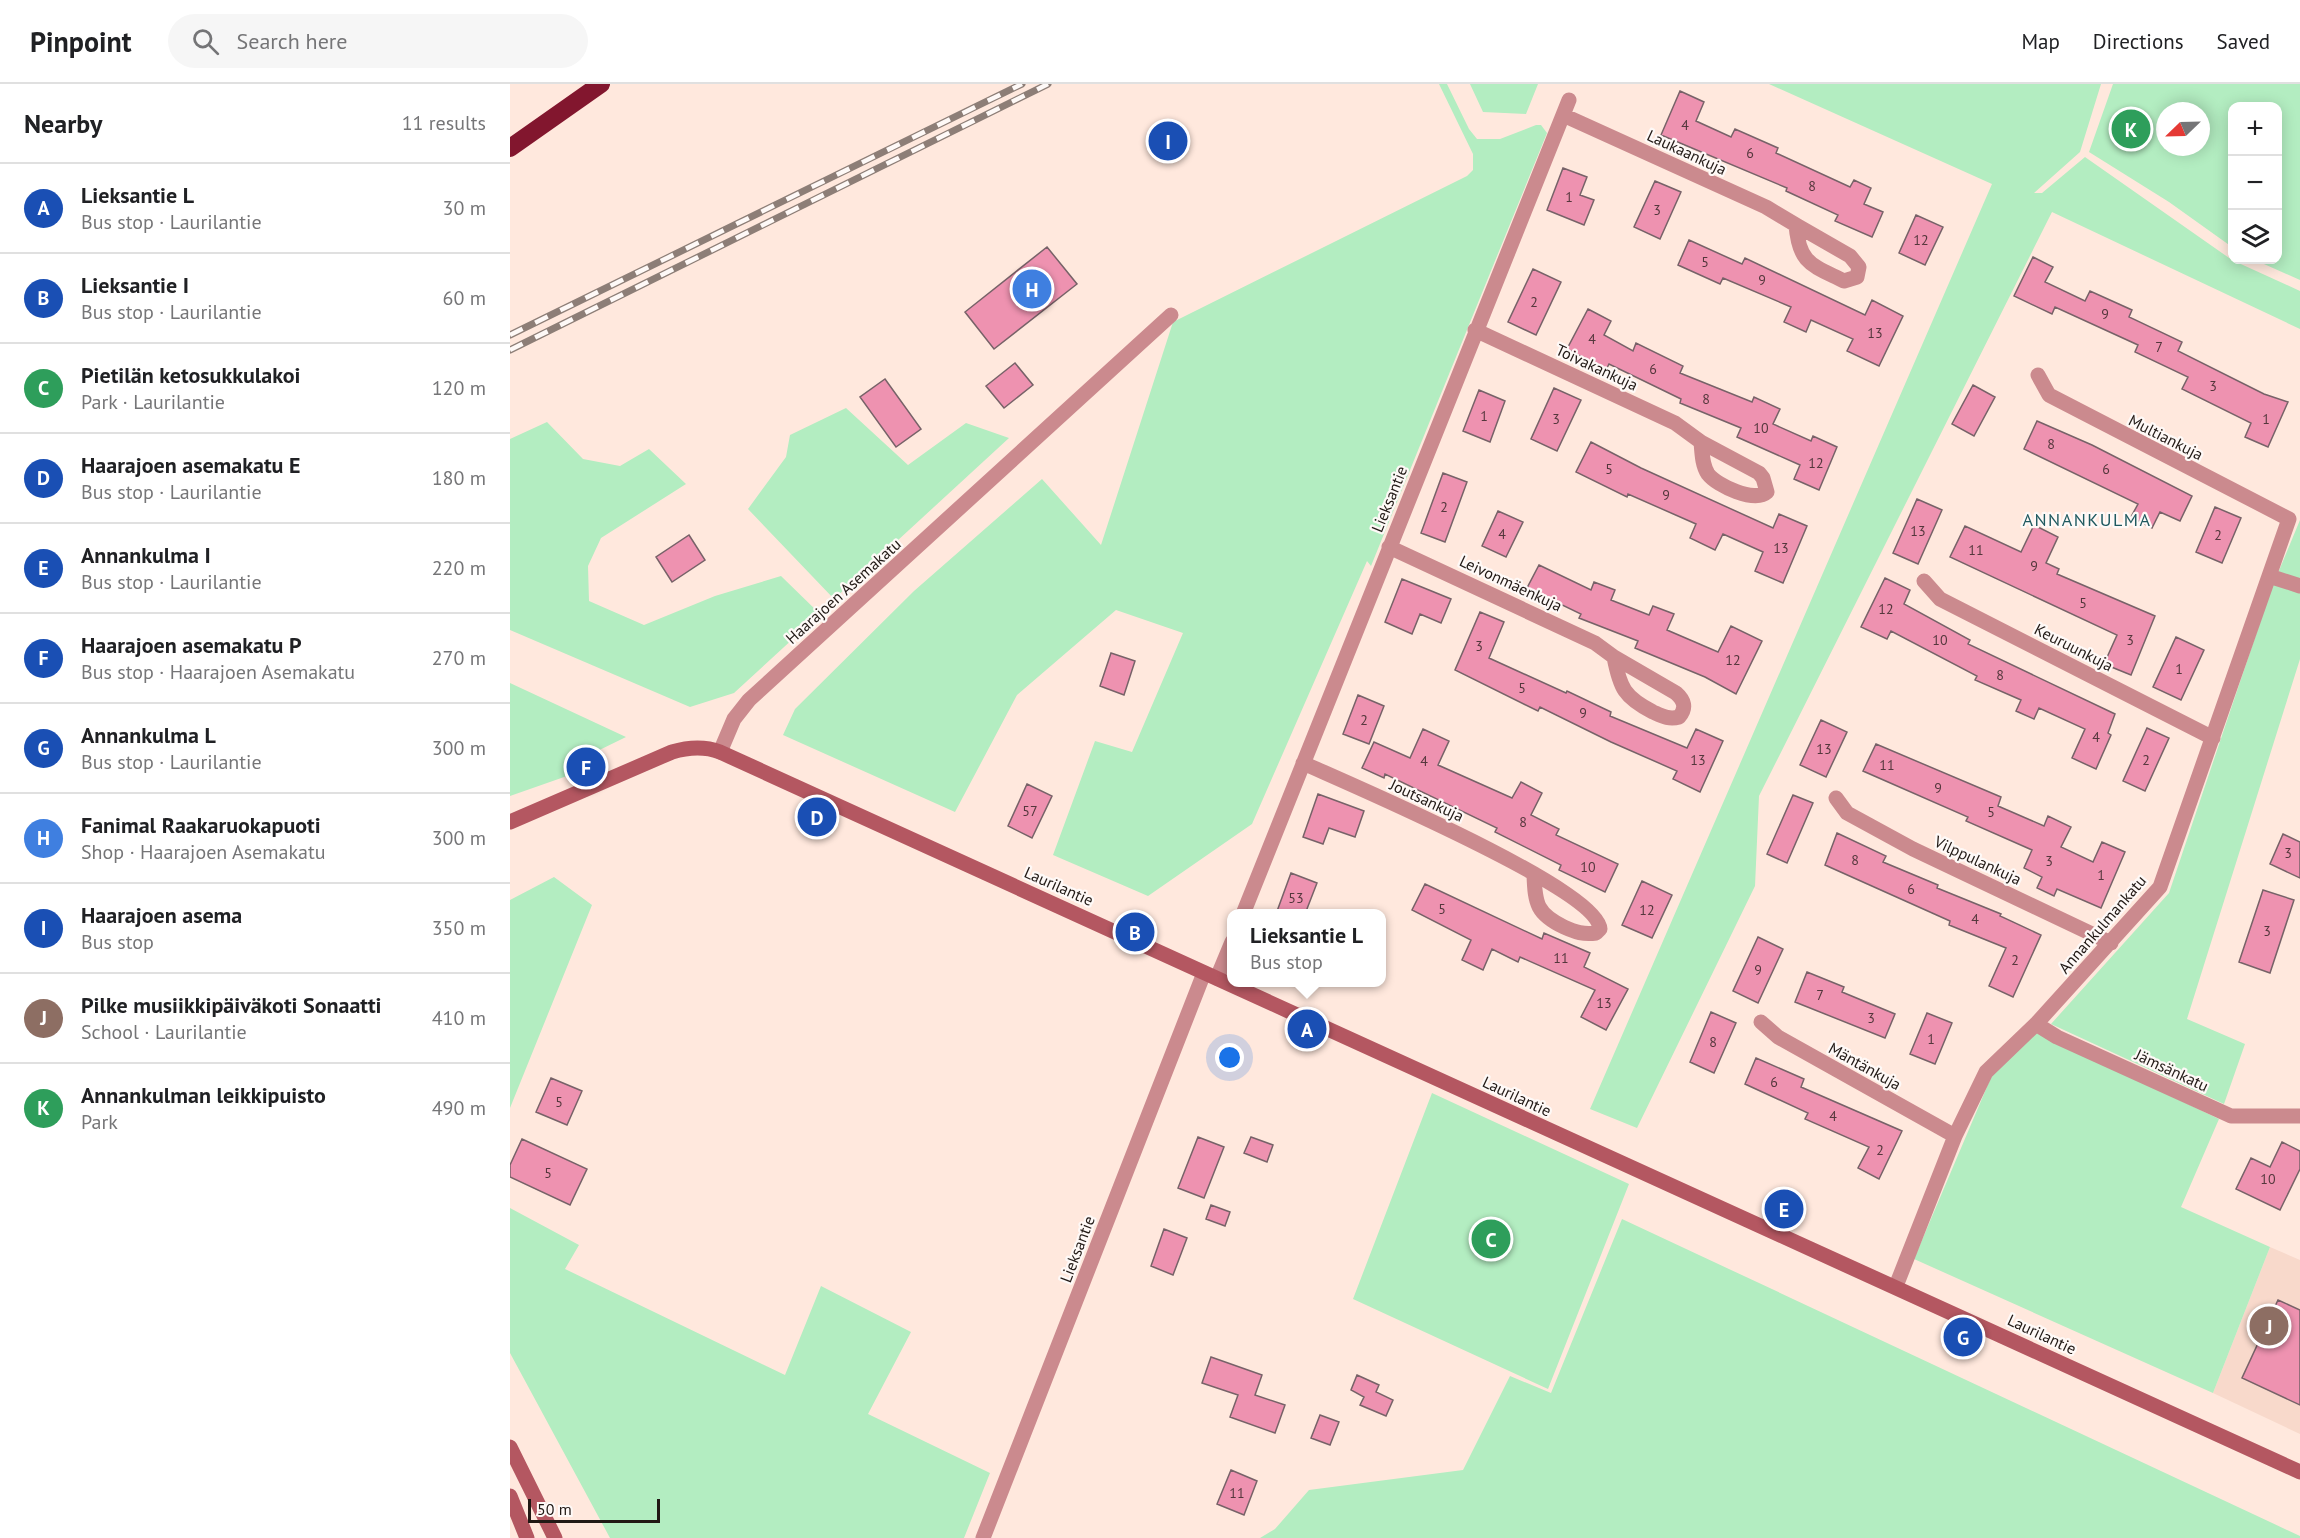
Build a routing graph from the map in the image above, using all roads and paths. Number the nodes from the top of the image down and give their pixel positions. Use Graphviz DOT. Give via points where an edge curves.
graph roads {
  1 [pos="601,84"];
  2 [pos="1569,100"];
  3 [pos="1563,115"];
  4 [pos="510,148"];
  5 [pos="1796,225"];
  6 [pos="1171,315"];
  7 [pos="1475,330"];
  8 [pos="2038,375"];
  9 [pos="1701,442"];
  10 [pos="2289,519"];
  11 [pos="1389,547"];
  12 [pos="2269,576"];
  13 [pos="1924,581"];
  14 [pos="2300,586"];
  15 [pos="1614,657"];
  16 [pos="2213,738"];
  17 [pos="720,752"];
  18 [pos="1303,763"];
  19 [pos="1836,798"];
  20 [pos="510,822"];
  21 [pos="1534,875"];
  22 [pos="1245,909"];
  23 [pos="2111,943"];
  24 [pos="1227,950"];
  25 [pos="1211,975"];
  26 [pos="1227,982"];
  27 [pos="1237,987"];
  28 [pos="1761,1022"];
  29 [pos="2036,1024"];
  30 [pos="2300,1116"];
  31 [pos="1955,1136"];
  32 [pos="1896,1286"];
  33 [pos="510,1447"];
  34 [pos="2300,1472"];
  35 [pos="510,1496"];
  36 [pos="527,1538"];
  37 [pos="555,1538"];
  38 [pos="983,1538"];
  1 -- 4 [label="highway"];
  2 -- 3 [label="street, Lieksantie"];
  3 -- 5 [label="street, Laukaankuja" via="1766,207"];
  3 -- 7 [label="street, Lieksantie"];
  6 -- 17 [label="street, Haarajoen Asemakatu" via="749,700 734,719"];
  7 -- 9 [label="street, Toivakankuja" via="1675,423"];
  7 -- 11 [label="street, Lieksantie"];
  8 -- 10 [label="street, Multiankuja" via="2049,395"];
  10 -- 12 [label="street, Annankulmankatu"];
  11 -- 15 [label="street, Leivonmäenkuja" via="1535,613"];
  11 -- 18 [label="street, Lieksantie"];
  12 -- 14 [label="street"];
  12 -- 16 [label="street, Annankulmankatu"];
  13 -- 16 [label="street, Keuruunkuja" via="1940,598"];
  15 -- 15 [label="street, Leivonmäenkuja" via="1683,699 1679,717 1663,717 1634,702 1618,680"];
  16 -- 23 [label="street, Annankulmankatu" via="2160,887"];
  17 -- 20 [label="street" via="684,748"];
  17 -- 25 [label="street, Laurilantie"];
  18 -- 21 [label="street, Joutsankuja" via="1476,843"];
  18 -- 22 [label="street, Lieksantie"];
  19 -- 23 [label="street, Vilppulankuja" via="1847,813 1913,849"];
  21 -- 21 [label="street, Joutsankuja" via="1537,902 1548,919 1583,934 1600,929 1591,911"];
  23 -- 29 [label="street, Annankulmankatu"];
  24 -- 25 [label="street, Lieksantie"];
  25 -- 26 [label="street, Laurilantie"];
  25 -- 38 [label="street, Lieksantie"];
  27 -- 32 [label="street, Laurilantie" via="1846,1267"];
  28 -- 31 [label="street, Mäntänkuja" via="1778,1038"];
  29 -- 30 [label="street, Jämsänkatu" via="2231,1116"];
  29 -- 31 [label="street, Annankulmankatu" via="1986,1072"];
  31 -- 32 [label="street, Annankulmankatu"];
  32 -- 34 [label="street, Laurilantie"];
  33 -- 37 [label="street"];
  35 -- 36 [label="street"];
}
